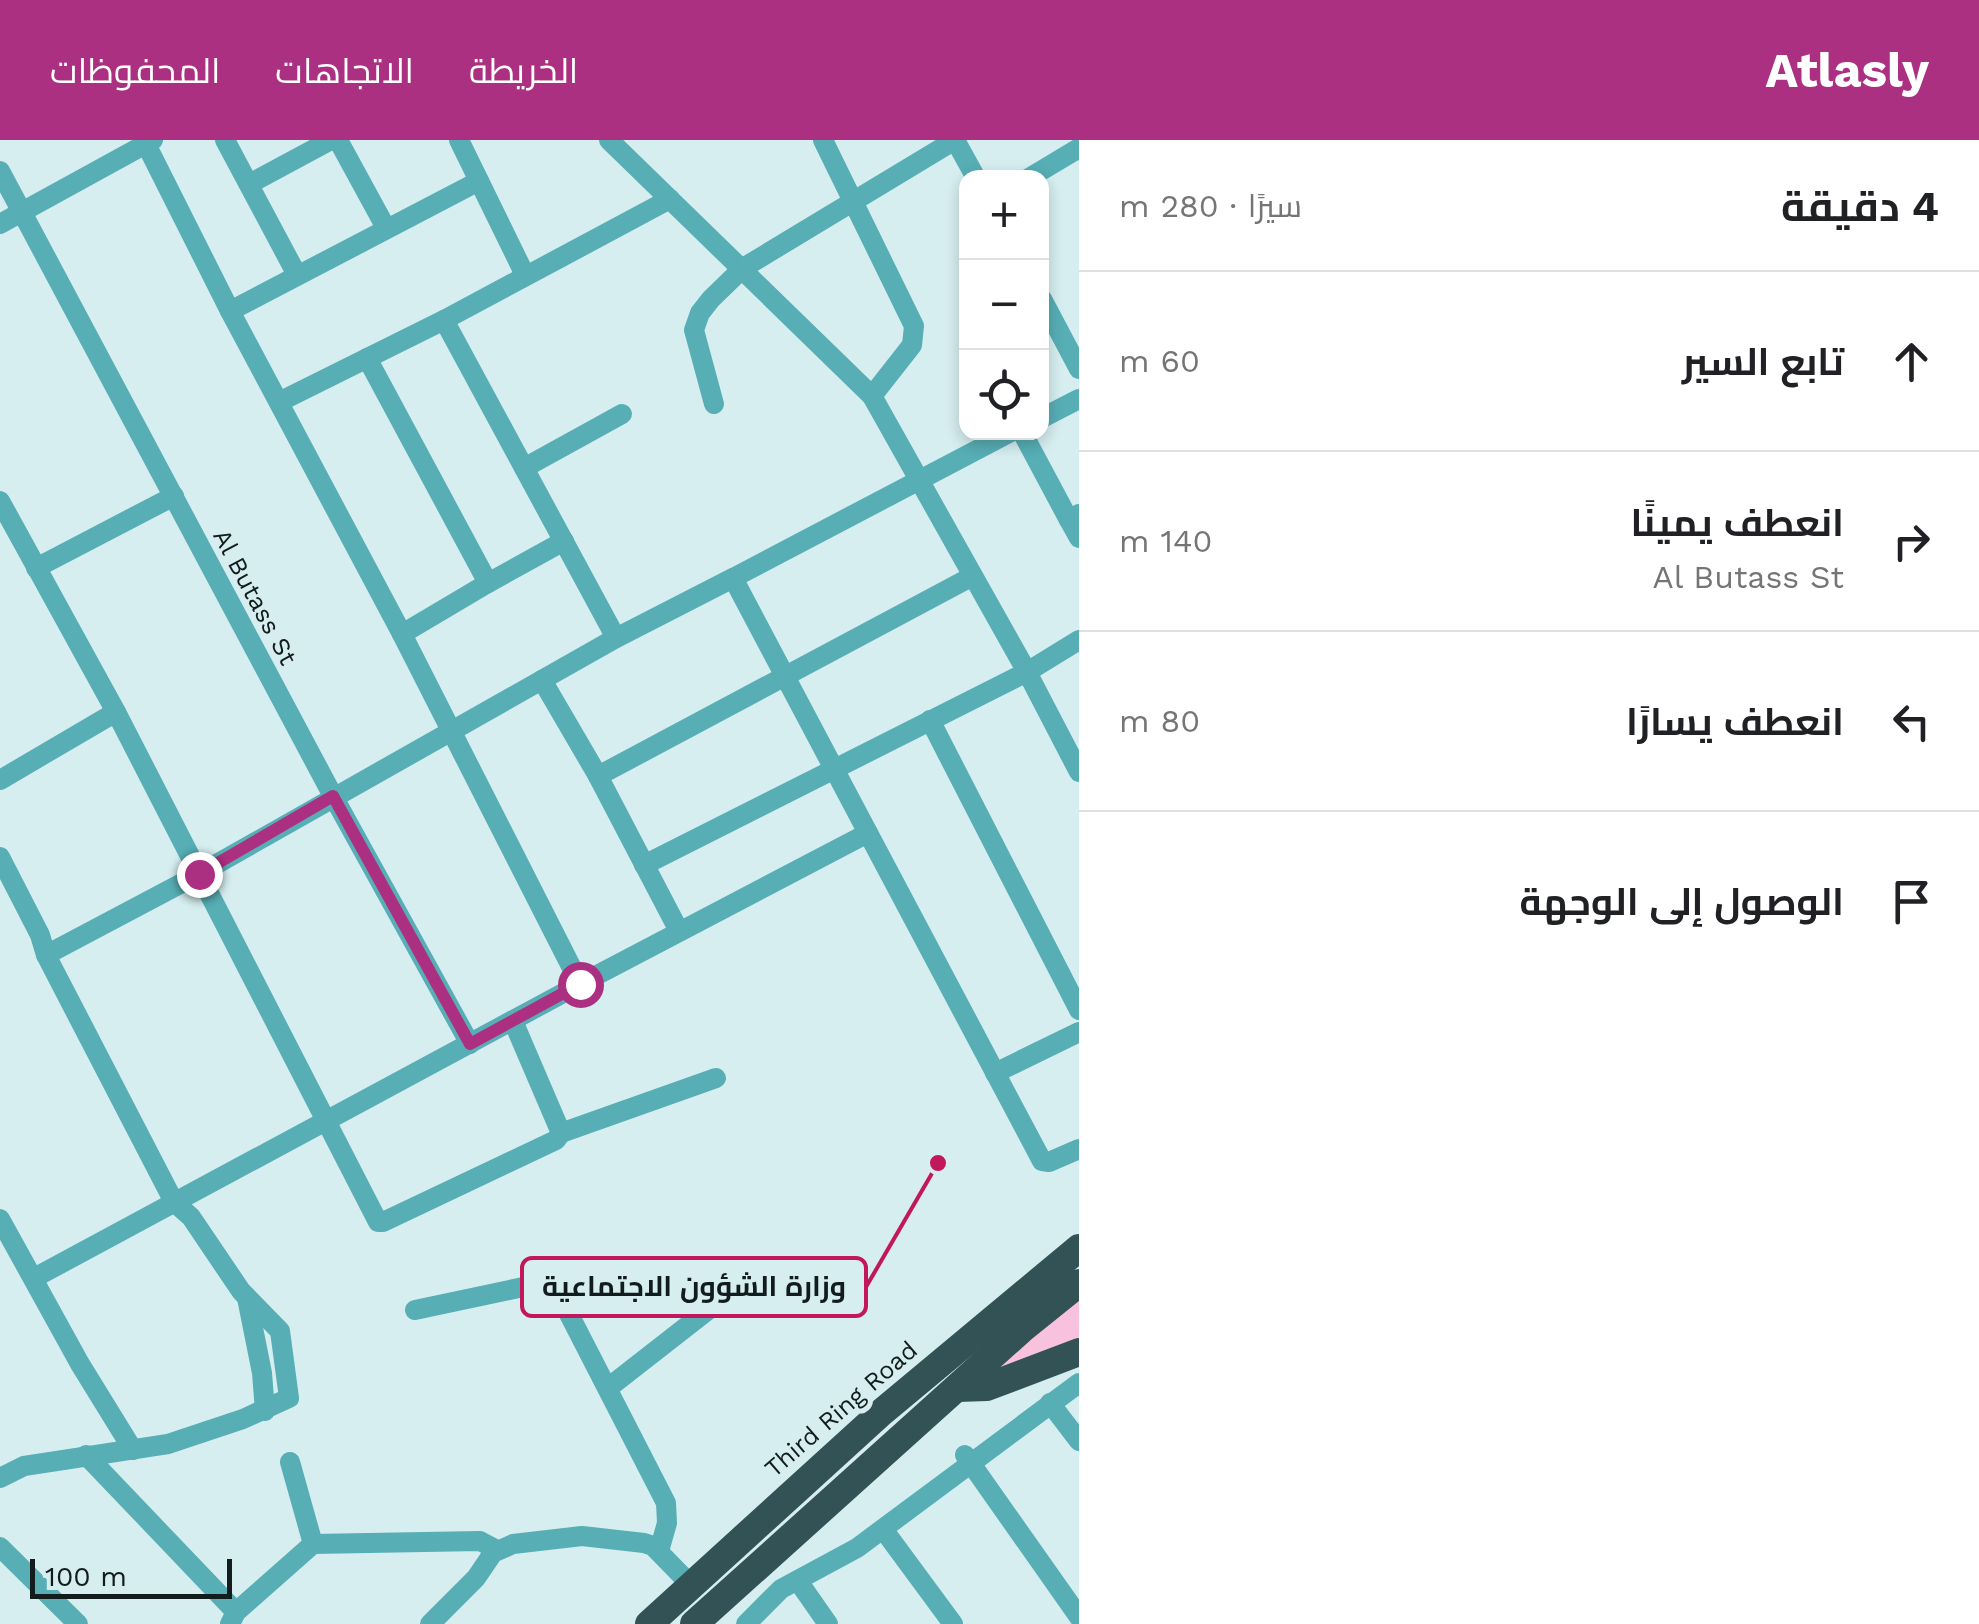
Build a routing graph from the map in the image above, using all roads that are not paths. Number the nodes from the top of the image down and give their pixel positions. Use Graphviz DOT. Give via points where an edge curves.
graph roads {
  1 [pos="225,140"];
  2 [pos="334,140"];
  3 [pos="459,140"];
  4 [pos="823,140"];
  5 [pos="955,140"];
  6 [pos="150,142"];
  7 [pos="620,143"];
  8 [pos="1079,144"];
  9 [pos="972,170"];
  10 [pos="1041,170"];
  11 [pos="0,171"];
  12 [pos="480,181"];
  13 [pos="249,184"];
  14 [pos="670,199"];
  15 [pos="854,200"];
  16 [pos="22,212"];
  17 [pos="0,224"];
  18 [pos="386,228"];
  19 [pos="743,268"];
  20 [pos="297,275"];
  21 [pos="526,275"];
  22 [pos="230,311"];
  23 [pos="1049,311"];
  24 [pos="444,320"];
  25 [pos="367,358"];
  26 [pos="1079,369"];
  27 [pos="872,396"];
  28 [pos="1079,399"];
  29 [pos="279,402"];
  30 [pos="714,404"];
  31 [pos="622,414"];
  32 [pos="1049,414"];
  33 [pos="996,440"];
  34 [pos="1027,440"];
  35 [pos="524,468"];
  36 [pos="920,479"];
  37 [pos="174,496"];
  38 [pos="0,501"];
  39 [pos="1076,524"];
  40 [pos="564,541"];
  41 [pos="36,568"];
  42 [pos="971,577"];
  43 [pos="734,578"];
  44 [pos="488,583"];
  45 [pos="402,634"];
  46 [pos="616,638"];
  47 [pos="1079,640"];
  48 [pos="1027,672"];
  49 [pos="785,678"];
  50 [pos="542,680"];
  51 [pos="116,712"];
  52 [pos="930,720"];
  53 [pos="450,730"];
  54 [pos="1078,769"];
  55 [pos="836,770"];
  56 [pos="598,776"];
  57 [pos="0,780"];
  58 [pos="333,796"];
  59 [pos="868,833"];
  60 [pos="0,858"];
  61 [pos="644,864"];
  62 [pos="199,874"];
  63 [pos="679,931"];
  64 [pos="47,947"];
  65 [pos="580,984"];
  66 [pos="1079,1010"];
  67 [pos="513,1021"];
  68 [pos="1079,1032"];
  69 [pos="470,1044"];
  70 [pos="995,1073"];
  71 [pos="716,1078"];
  72 [pos="326,1120"];
  73 [pos="561,1134"];
  74 [pos="1079,1149"];
  75 [pos="180,1199"];
  76 [pos="0,1220"];
  77 [pos="1079,1248"];
  78 [pos="34,1278"];
  79 [pos="1079,1283"];
  80 [pos="722,1299"];
  81 [pos="415,1310"];
  82 [pos="1079,1352"];
  83 [pos="1079,1383"];
  84 [pos="608,1388"];
  85 [pos="958,1388"];
  86 [pos="1050,1403"];
  87 [pos="1079,1441"];
  88 [pos="133,1450"];
  89 [pos="86,1455"];
  90 [pos="967,1459"];
  91 [pos="290,1462"];
  92 [pos="0,1478"];
  93 [pos="883,1529"];
  94 [pos="314,1544"];
  95 [pos="488,1546"];
  96 [pos="0,1547"];
  97 [pos="659,1551"];
  98 [pos="758,1566"];
  99 [pos="690,1584"];
  100 [pos="789,1585"];
  101 [pos="233,1618"];
  102 [pos="1079,1618"];
  103 [pos="78,1624"];
  104 [pos="430,1624"];
  105 [pos="649,1624"];
  106 [pos="696,1624"];
  107 [pos="746,1624"];
  108 [pos="828,1624"];
  109 [pos="953,1624"];
  1 -- 13 [label="street"];
  2 -- 13 [label="street"];
  2 -- 18 [label="street"];
  3 -- 12 [label="street"];
  4 -- 15 [label="street"];
  5 -- 9 [label="street"];
  5 -- 15 [label="street"];
  6 -- 16 [label="street"];
  6 -- 22 [label="street"];
  7 -- 14 [label="street"];
  8 -- 10 [label="street"];
  11 -- 16 [label="street, Al Butass St"];
  12 -- 18 [label="street"];
  12 -- 21 [label="street"];
  13 -- 20 [label="street"];
  14 -- 19 [label="street"];
  14 -- 21 [label="street"];
  15 -- 19 [label="street"];
  15 -- 27 [label="street" via="914,326 912,345"];
  16 -- 17 [label="street"];
  16 -- 37 [label="street, Al Butass St"];
  18 -- 20 [label="street"];
  19 -- 27 [label="street"];
  19 -- 30 [label="street" via="711,299 694,330"];
  20 -- 22 [label="street"];
  21 -- 24 [label="street"];
  22 -- 29 [label="street"];
  23 -- 26 [label="street"];
  24 -- 25 [label="street"];
  24 -- 35 [label="street"];
  25 -- 29 [label="street"];
  25 -- 44 [label="street"];
  27 -- 36 [label="street"];
  28 -- 32 [label="street"];
  29 -- 45 [label="street"];
  31 -- 35 [label="street"];
  33 -- 36 [label="street"];
  34 -- 39 [label="street"];
  35 -- 40 [label="street"];
  36 -- 42 [label="street"];
  36 -- 43 [label="street"];
  37 -- 41 [label="street"];
  37 -- 58 [label="street, Al Butass St"];
  38 -- 41 [label="street"];
  40 -- 44 [label="street"];
  40 -- 46 [label="street"];
  41 -- 51 [label="street"];
  42 -- 48 [label="street"];
  42 -- 49 [label="street"];
  43 -- 46 [label="street"];
  43 -- 49 [label="street"];
  44 -- 45 [label="street"];
  45 -- 53 [label="street"];
  46 -- 50 [label="street"];
  47 -- 48 [label="street"];
  48 -- 52 [label="street"];
  48 -- 54 [label="street"];
  49 -- 55 [label="street"];
  49 -- 56 [label="street"];
  50 -- 53 [label="street"];
  50 -- 56 [label="street"];
  51 -- 57 [label="street"];
  51 -- 62 [label="street"];
  52 -- 55 [label="street"];
  52 -- 66 [label="street"];
  53 -- 58 [label="street"];
  53 -- 65 [label="street"];
  55 -- 59 [label="street"];
  55 -- 61 [label="street"];
  56 -- 61 [label="street"];
  58 -- 62 [label="street"];
  58 -- 69 [label="street, Al Butass St"];
  59 -- 63 [label="street"];
  59 -- 70 [label="street"];
  60 -- 64 [label="street"];
  61 -- 63 [label="street"];
  62 -- 64 [label="street"];
  62 -- 72 [label="street"];
  63 -- 65 [label="street"];
  64 -- 75 [label="street"];
  65 -- 67 [label="street"];
  67 -- 69 [label="street"];
  67 -- 73 [label="street"];
  68 -- 70 [label="street"];
  69 -- 72 [label="street"];
  70 -- 74 [label="street" via="1042,1160"];
  71 -- 73 [label="street"];
  72 -- 73 [label="street" via="379,1223"];
  72 -- 75 [label="street"];
  75 -- 78 [label="street"];
  75 -- 88 [label="street" via="247,1298 264,1410"];
  76 -- 78 [label="street"];
  77 -- 99 [label="highway, Third Ring Road"];
  78 -- 88 [label="street"];
  79 -- 85 [label="highway"];
  80 -- 84 [label="street"];
  81 -- 84 [label="street" via="549,1280"];
  82 -- 85 [label="highway" via="986,1387"];
  83 -- 86 [label="street"];
  84 -- 97 [label="street" via="666,1504"];
  85 -- 98 [label="highway"];
  86 -- 87 [label="street"];
  86 -- 90 [label="street"];
  88 -- 89 [label="street"];
  89 -- 92 [label="street" via="24,1466"];
  89 -- 101 [label="street"];
  90 -- 93 [label="street"];
  90 -- 102 [label="street"];
  91 -- 94 [label="street"];
  93 -- 100 [label="street"];
  93 -- 109 [label="street"];
  94 -- 95 [label="street"];
  94 -- 101 [label="street"];
  95 -- 97 [label="street" via="582,1536"];
  95 -- 104 [label="street" via="481,1572"];
  96 -- 103 [label="street"];
  97 -- 99 [label="street"];
  98 -- 100 [label="street"];
  98 -- 106 [label="highway"];
  99 -- 105 [label="highway, Third Ring Road"];
  100 -- 107 [label="street"];
  100 -- 108 [label="street"];
}
